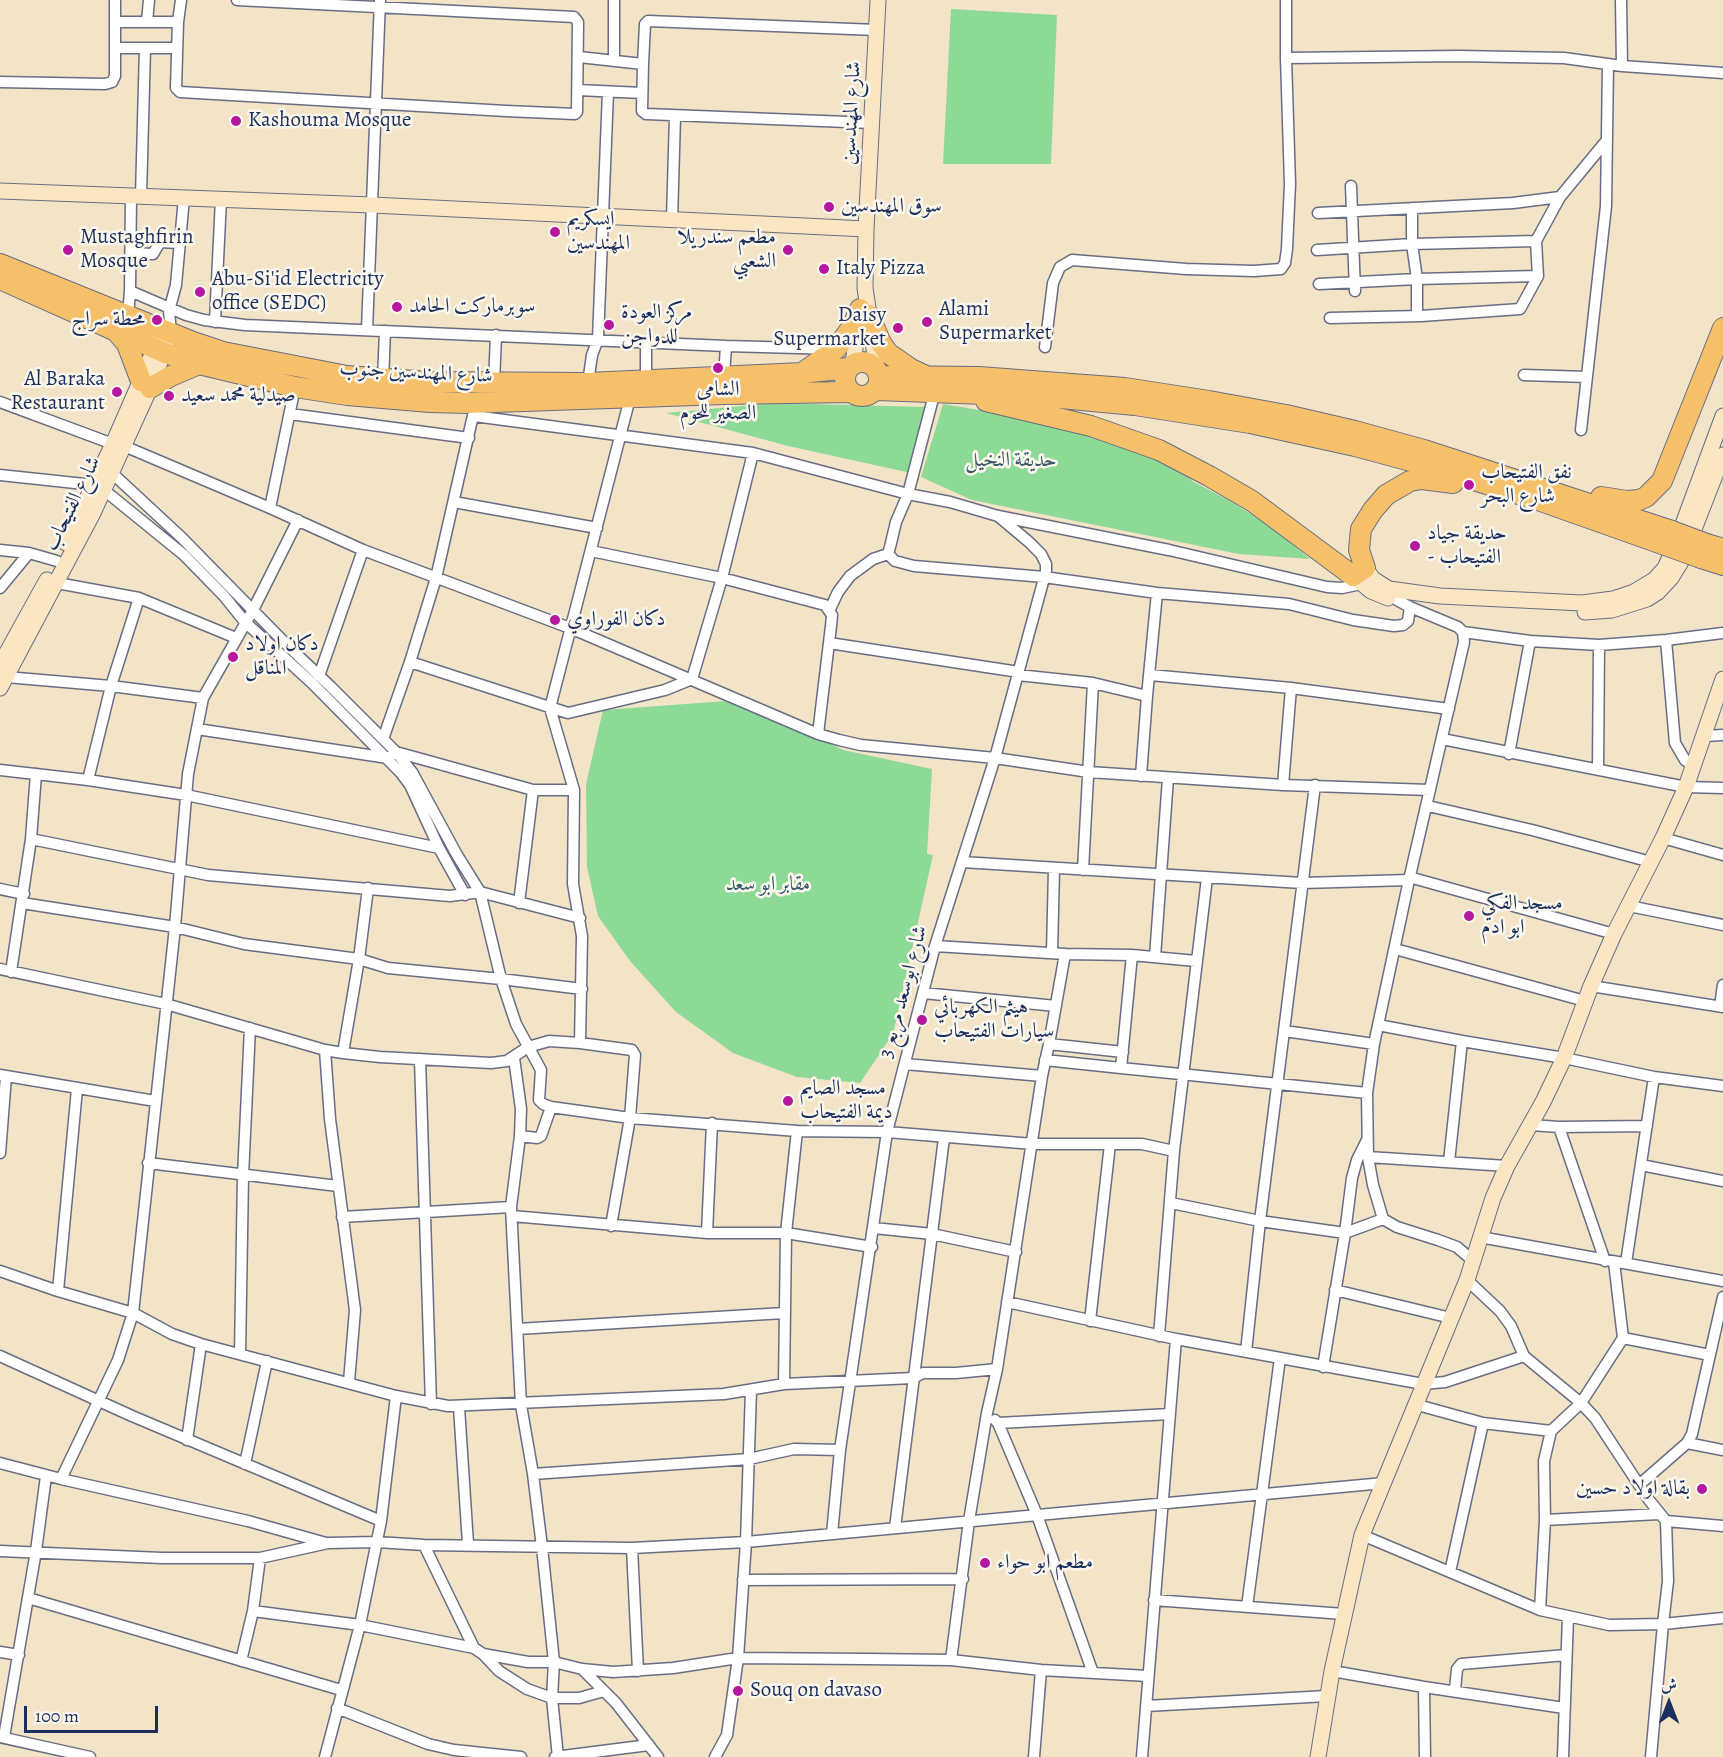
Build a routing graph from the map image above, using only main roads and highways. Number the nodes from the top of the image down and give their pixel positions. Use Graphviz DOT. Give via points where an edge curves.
graph roads {
  1 [pos="0,264"];
  2 [pos="0,279"];
  3 [pos="122,323"];
  4 [pos="1723,328"];
  5 [pos="199,364"];
  6 [pos="851,366"];
  7 [pos="802,373"];
  8 [pos="877,379"];
  9 [pos="939,386"];
  10 [pos="850,392"];
  11 [pos="522,393"];
  12 [pos="1530,484"];
  13 [pos="1500,489"];
  14 [pos="1668,538"];
  15 [pos="1710,550"];
  16 [pos="1723,565"];
  1 -- 3 [label="highway, شارع المهندسين جنوب"];
  2 -- 3 [label="highway, شارع المهندسين جنوب"];
  3 -- 5 [label="highway, شارع المهندسين جنوب" via="160,351"];
  3 -- 5 [label="highway" via="145,385"];
  3 -- 11 [label="highway, شارع المهندسين جنوب" via="168,328 223,352 303,369 383,380 495,383"];
  4 -- 12 [label="highway" via="1667,471 1646,497 1615,500"];
  5 -- 11 [label="highway, شارع المهندسين جنوب" via="296,387 474,409"];
  6 -- 7 [label="highway, شارع المهندسين جنوب"];
  6 -- 8 [label="highway" via="867,362"];
  6 -- 10 [label="highway" via="845,383"];
  7 -- 9 [label="highway" via="836,349 865,312 888,353"];
  7 -- 11 [label="highway, شارع المهندسين جنوب" via="588,383"];
  8 -- 9 [label="highway"];
  8 -- 10 [label="highway" via="866,396"];
  9 -- 12 [label="highway" via="1041,381 1209,401 1355,430"];
  9 -- 13 [label="highway" via="1089,400 1250,423 1355,446"];
  9 -- 13 [label="highway" via="1006,407 1091,426 1159,450 1252,501 1360,576 1361,529 1379,502 1394,489 1422,479"];
  10 -- 11 [label="highway, شارع المهندسين جنوب" via="630,398"];
  12 -- 14 [label="highway"];
  13 -- 14 [label="highway"];
  14 -- 15 [label="highway, bridge"];
  15 -- 16 [label="highway"];
}
